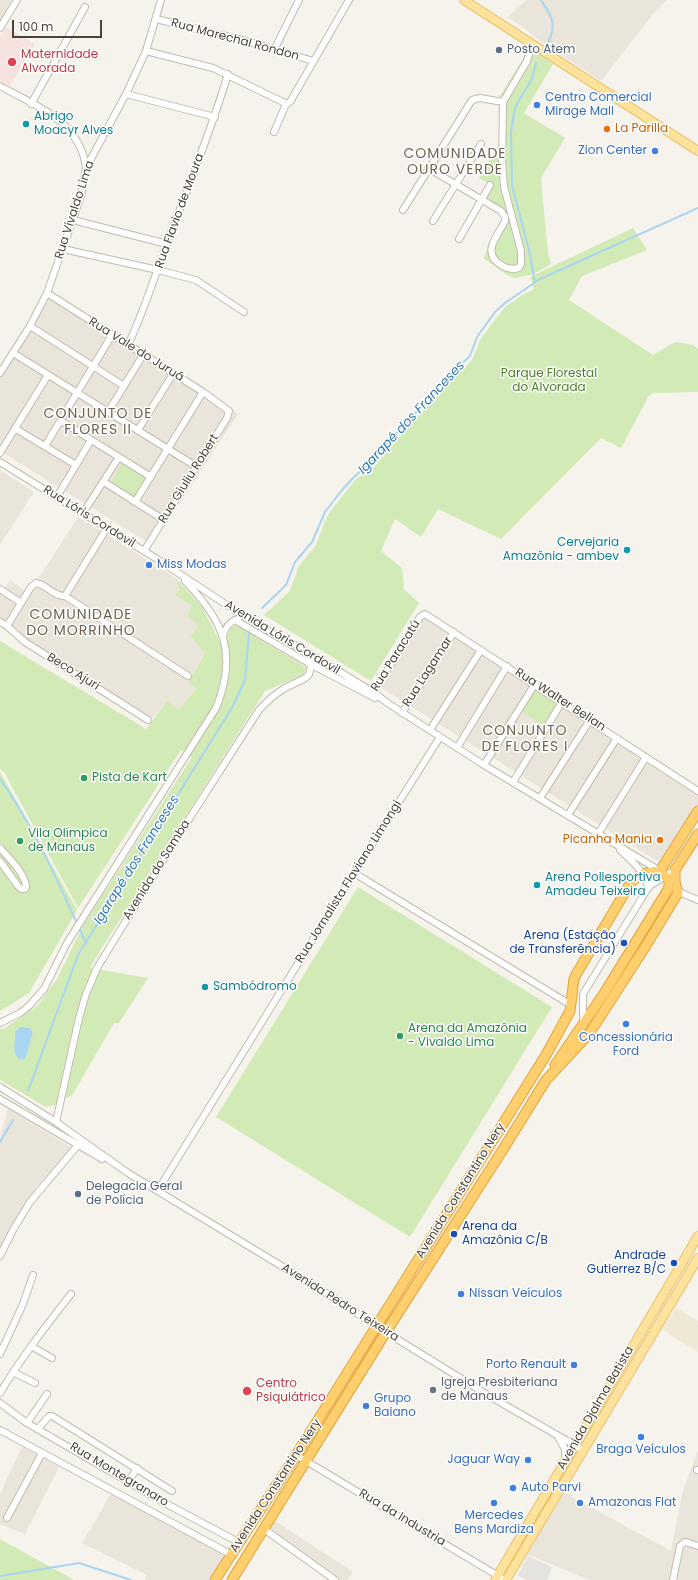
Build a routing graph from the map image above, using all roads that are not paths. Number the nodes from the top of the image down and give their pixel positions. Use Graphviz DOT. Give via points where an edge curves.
graph roads {
  1 [pos="17,0"];
  2 [pos="153,0"];
  3 [pos="299,0"];
  4 [pos="349,0"];
  5 [pos="464,0"];
  6 [pos="161,1"];
  7 [pos="86,7"];
  8 [pos="156,18"];
  9 [pos="0,27"];
  10 [pos="532,44"];
  11 [pos="550,45"];
  12 [pos="274,50"];
  13 [pos="146,51"];
  14 [pos="546,53"];
  15 [pos="313,61"];
  16 [pos="228,74"];
  17 [pos="0,86"];
  18 [pos="126,94"];
  19 [pos="503,102"];
  20 [pos="31,104"];
  21 [pos="286,104"];
  22 [pos="215,117"];
  23 [pos="274,132"];
  24 [pos="481,144"];
  25 [pos="698,151"];
  26 [pos="86,168"];
  27 [pos="428,168"];
  28 [pos="455,185"];
  29 [pos="490,185"];
  30 [pos="482,200"];
  31 [pos="509,207"];
  32 [pos="403,210"];
  33 [pos="501,211"];
  34 [pos="73,220"];
  35 [pos="433,221"];
  36 [pos="459,239"];
  37 [pos="167,244"];
  38 [pos="63,249"];
  39 [pos="158,270"];
  40 [pos="47,294"];
  41 [pos="244,312"];
  42 [pos="30,326"];
  43 [pos="112,335"];
  44 [pos="128,345"];
  45 [pos="13,353"];
  46 [pos="143,355"];
  47 [pos="93,367"];
  48 [pos="0,373"];
  49 [pos="173,374"];
  50 [pos="48,375"];
  51 [pos="124,386"];
  52 [pos="203,392"];
  53 [pos="77,393"];
  54 [pos="225,407"];
  55 [pos="108,412"];
  56 [pos="61,421"];
  57 [pos="16,429"];
  58 [pos="138,430"];
  59 [pos="91,440"];
  60 [pos="45,446"];
  61 [pos="168,449"];
  62 [pos="0,453"];
  63 [pos="119,458"];
  64 [pos="0,462"];
  65 [pos="76,465"];
  66 [pos="197,468"];
  67 [pos="151,477"];
  68 [pos="104,482"];
  69 [pos="57,497"];
  70 [pos="135,502"];
  71 [pos="83,514"];
  72 [pos="164,520"];
  73 [pos="107,528"];
  74 [pos="144,552"];
  75 [pos="177,572"];
  76 [pos="0,589"];
  77 [pos="65,596"];
  78 [pos="21,603"];
  79 [pos="420,617"];
  80 [pos="248,619"];
  81 [pos="235,620"];
  82 [pos="0,622"];
  83 [pos="7,626"];
  84 [pos="454,632"];
  85 [pos="223,636"];
  86 [pos="481,650"];
  87 [pos="309,653"];
  88 [pos="312,665"];
  89 [pos="507,666"];
  90 [pos="188,676"];
  91 [pos="535,684"];
  92 [pos="372,694"];
  93 [pos="562,702"];
  94 [pos="402,713"];
  95 [pos="148,720"];
  96 [pos="590,720"];
  97 [pos="430,730"];
  98 [pos="440,737"];
  99 [pos="617,738"];
  100 [pos="458,748"];
  101 [pos="646,757"];
  102 [pos="484,765"];
  103 [pos="513,782"];
  104 [pos="698,791"];
  105 [pos="540,798"];
  106 [pos="698,810"];
  107 [pos="568,815"];
  108 [pos="598,834"];
  109 [pos="698,834"];
  110 [pos="609,840"];
  111 [pos="0,848"];
  112 [pos="0,861"];
  113 [pos="675,870"];
  114 [pos="354,873"];
  115 [pos="663,873"];
  116 [pos="642,874"];
  117 [pos="648,888"];
  118 [pos="678,891"];
  119 [pos="698,899"];
  120 [pos="571,1006"];
  121 [pos="0,1023"];
  122 [pos="583,1023"];
  123 [pos="546,1080"];
  124 [pos="0,1087"];
  125 [pos="0,1099"];
  126 [pos="46,1116"];
  127 [pos="34,1120"];
  128 [pos="56,1122"];
  129 [pos="78,1145"];
  130 [pos="125,1171"];
  131 [pos="158,1190"];
  132 [pos="698,1236"];
  133 [pos="0,1256"];
  134 [pos="698,1258"];
  135 [pos="33,1275"];
  136 [pos="71,1294"];
  137 [pos="376,1326"];
  138 [pos="386,1332"];
  139 [pos="31,1346"];
  140 [pos="0,1354"];
  141 [pos="52,1358"];
  142 [pos="12,1372"];
  143 [pos="35,1383"];
  144 [pos="0,1393"];
  145 [pos="46,1394"];
  146 [pos="0,1403"];
  147 [pos="27,1423"];
  148 [pos="38,1429"];
  149 [pos="0,1430"];
  150 [pos="556,1434"];
  151 [pos="575,1445"];
  152 [pos="583,1450"];
  153 [pos="42,1453"];
  154 [pos="296,1455"];
  155 [pos="307,1461"];
  156 [pos="564,1463"];
  157 [pos="137,1468"];
  158 [pos="129,1481"];
  159 [pos="172,1491"];
  160 [pos="7,1518"];
  161 [pos="264,1529"];
  162 [pos="240,1543"];
  163 [pos="698,1546"];
  164 [pos="232,1555"];
  165 [pos="501,1579"];
  166 [pos="216,1580"];
  167 [pos="232,1580"];
  168 [pos="335,1580"];
  169 [pos="673,1580"];
  1 -- 9 [label="street"];
  2 -- 6 [label="street"];
  3 -- 12 [label="street"];
  4 -- 15 [label="street"];
  5 -- 10 [label="main road"];
  6 -- 8 [label="street, Rua Vivaldo Lima"];
  7 -- 20 [label="street"];
  8 -- 12 [label="street, Rua Marechal Rondon"];
  8 -- 13 [label="street, Rua Vivaldo Lima"];
  10 -- 14 [label="main road"];
  10 -- 19 [label="street" via="527,61"];
  11 -- 14 [label="street"];
  12 -- 15 [label="street, Rua Marechal Rondon"];
  13 -- 16 [label="street"];
  13 -- 18 [label="street, Rua Vivaldo Lima"];
  14 -- 25 [label="main road"];
  15 -- 21 [label="street" via="290,102"];
  16 -- 21 [label="street"];
  16 -- 22 [label="street, Rua Flavio de Moura"];
  17 -- 20 [label="street"];
  18 -- 22 [label="street"];
  18 -- 26 [label="street, Rua Vivaldo Lima"];
  19 -- 27 [label="street" via="480,98 472,100"];
  19 -- 31 [label="street" via="502,162"];
  20 -- 26 [label="street" via="58,119 68,128 82,149"];
  21 -- 23 [label="street"];
  22 -- 37 [label="street, Rua Flavio de Moura"];
  24 -- 28 [label="street"];
  26 -- 34 [label="street, Rua Vivaldo Lima"];
  27 -- 28 [label="street"];
  27 -- 32 [label="street"];
  28 -- 30 [label="street"];
  28 -- 35 [label="street"];
  29 -- 30 [label="street"];
  30 -- 33 [label="street"];
  30 -- 36 [label="street"];
  31 -- 33 [label="street"];
  31 -- 33 [label="street" via="521,251 519,268 510,269 502,265 494,260 490,252 505,221"];
  34 -- 37 [label="street"];
  34 -- 38 [label="street, Rua Vivaldo Lima"];
  37 -- 39 [label="street, Rua Flavio de Moura"];
  38 -- 39 [label="street"];
  38 -- 40 [label="street, Rua Vivaldo Lima"];
  39 -- 41 [label="street" via="196,280"];
  39 -- 44 [label="street, Rua Flavio de Moura"];
  40 -- 42 [label="street, Rua Vivaldo Lima"];
  40 -- 43 [label="street, Rua Vale do Juruá"];
  42 -- 45 [label="street, Rua Vivaldo Lima"];
  42 -- 47 [label="street"];
  43 -- 44 [label="street, Rua Vale do Juruá"];
  43 -- 47 [label="street"];
  44 -- 46 [label="street, Rua Vale do Juruá"];
  45 -- 48 [label="street, Rua Vivaldo Lima"];
  45 -- 50 [label="street"];
  46 -- 49 [label="street, Rua Vale do Juruá"];
  46 -- 51 [label="street"];
  47 -- 51 [label="street"];
  47 -- 53 [label="street"];
  49 -- 52 [label="street, Rua Vale do Juruá"];
  49 -- 58 [label="street"];
  50 -- 53 [label="street"];
  50 -- 57 [label="street"];
  51 -- 55 [label="street"];
  52 -- 54 [label="street, Rua Vale do Juruá"];
  52 -- 61 [label="street"];
  53 -- 55 [label="street"];
  53 -- 56 [label="street"];
  54 -- 66 [label="street, Rua Giuliu Robert" via="230,411 228,418"];
  55 -- 58 [label="street"];
  56 -- 59 [label="street"];
  56 -- 60 [label="street"];
  57 -- 60 [label="street"];
  57 -- 62 [label="street"];
  58 -- 61 [label="street"];
  59 -- 63 [label="street"];
  59 -- 65 [label="street"];
  60 -- 65 [label="street"];
  61 -- 66 [label="street"];
  61 -- 67 [label="street"];
  63 -- 67 [label="street"];
  63 -- 68 [label="street"];
  64 -- 69 [label="street, Rua Lóris Cordovil"];
  65 -- 69 [label="street"];
  66 -- 72 [label="street, Rua Giuliu Robert"];
  67 -- 70 [label="street"];
  68 -- 70 [label="street"];
  68 -- 71 [label="street"];
  69 -- 71 [label="street, Rua Lóris Cordovil"];
  70 -- 72 [label="street"];
  71 -- 73 [label="street, Rua Lóris Cordovil"];
  72 -- 74 [label="street, Rua Giuliu Robert"];
  73 -- 74 [label="street, Rua Lóris Cordovil"];
  73 -- 77 [label="street"];
  74 -- 75 [label="street, Rua Lóris Cordovil"];
  75 -- 80 [label="street, Avenida Lóris Cordovil"];
  75 -- 85 [label="street" via="209,608"];
  76 -- 78 [label="street"];
  77 -- 78 [label="street" via="60,596 36,583"];
  77 -- 90 [label="street"];
  78 -- 83 [label="street"];
  79 -- 84 [label="street, Rua Walter Belian" via="428,615"];
  79 -- 92 [label="street, Rua Paracatú"];
  80 -- 81 [label="street"];
  80 -- 87 [label="street, Avenida Lóris Cordovil"];
  81 -- 85 [label="street" via="225,627"];
  81 -- 88 [label="street, Avenida Lóris Cordovil"];
  82 -- 83 [label="street, Beco Ajuri"];
  83 -- 95 [label="street, Beco Ajuri" via="25,642"];
  84 -- 86 [label="street, Rua Walter Belian"];
  84 -- 94 [label="street, Rua Lagamar"];
  85 -- 121 [label="street" via="226,645 226,677 216,708 67,943 49,981 37,997 20,1012"];
  86 -- 89 [label="street, Rua Walter Belian"];
  86 -- 97 [label="street"];
  87 -- 88 [label="street"];
  87 -- 92 [label="street, Avenida Lóris Cordovil"];
  88 -- 92 [label="street, Avenida Lóris Cordovil"];
  88 -- 128 [label="street, Avenida do Samba" via="306,678 272,696 259,710 97,968 79,1018"];
  89 -- 91 [label="street, Rua Walter Belian"];
  89 -- 100 [label="street"];
  91 -- 93 [label="street, Rua Walter Belian"];
  91 -- 102 [label="street"];
  92 -- 94 [label="street, Avenida Lóris Cordovil"];
  93 -- 96 [label="street, Rua Walter Belian"];
  93 -- 103 [label="street"];
  94 -- 97 [label="street, Avenida Lóris Cordovil"];
  96 -- 99 [label="street, Rua Walter Belian"];
  96 -- 105 [label="street"];
  97 -- 98 [label="street, Avenida Lóris Cordovil"];
  98 -- 100 [label="street, Avenida Lóris Cordovil"];
  98 -- 114 [label="street, Rua Jornalista Flaviano Limongi"];
  99 -- 101 [label="street, Rua Walter Belian"];
  99 -- 107 [label="street"];
  100 -- 102 [label="street, Avenida Lóris Cordovil"];
  101 -- 104 [label="street, Rua Walter Belian"];
  101 -- 108 [label="street"];
  102 -- 103 [label="street, Avenida Lóris Cordovil"];
  103 -- 105 [label="street, Avenida Lóris Cordovil"];
  105 -- 107 [label="street, Avenida Lóris Cordovil"];
  106 -- 115 [label="highway"];
  107 -- 108 [label="street, Avenida Lóris Cordovil"];
  108 -- 110 [label="street, Avenida Lóris Cordovil"];
  109 -- 113 [label="highway"];
  110 -- 115 [label="street, Avenida Lóris Cordovil"];
  110 -- 116 [label="street, Avenida Lóris Cordovil"];
  111 -- 112 [label="street" via="25,880 25,888 21,889 18,886"];
  113 -- 115 [label="street"];
  113 -- 118 [label="highway"];
  114 -- 120 [label="street"];
  114 -- 131 [label="street, Rua Jornalista Flaviano Limongi"];
  115 -- 116 [label="highway" via="651,871"];
  115 -- 117 [label="street"];
  115 -- 122 [label="highway" via="669,880 669,888"];
  116 -- 117 [label="street, Avenida Lóris Cordovil"];
  116 -- 120 [label="highway, Avenida Constantino Nery" via="628,887 577,973"];
  117 -- 122 [label="street" via="583,994"];
  118 -- 119 [label="street"];
  118 -- 123 [label="highway, Avenida Constantino Nery" via="590,1034"];
  120 -- 137 [label="highway, Avenida Constantino Nery" via="566,1020 546,1054"];
  122 -- 123 [label="highway"];
  123 -- 138 [label="highway, Avenida Constantino Nery"];
  124 -- 126 [label="street, Avenida Pedro Teixeira"];
  125 -- 127 [label="street, Avenida Pedro Teixeira"];
  126 -- 127 [label="street"];
  126 -- 128 [label="street, Avenida Pedro Teixeira"];
  127 -- 129 [label="street, Avenida Pedro Teixeira"];
  128 -- 130 [label="street, Avenida Pedro Teixeira"];
  129 -- 130 [label="street, Avenida Pedro Teixeira"];
  129 -- 133 [label="street" via="30,1202"];
  130 -- 131 [label="street, Avenida Pedro Teixeira"];
  131 -- 137 [label="street, Avenida Pedro Teixeira"];
  132 -- 151 [label="main road, Avenida Djalma Batista"];
  134 -- 152 [label="main road, Avenida Djalma Batista"];
  135 -- 140 [label="street"];
  136 -- 139 [label="street"];
  137 -- 138 [label="street, Avenida Pedro Teixeira"];
  137 -- 154 [label="highway, Avenida Constantino Nery"];
  138 -- 150 [label="street, Avenida Pedro Teixeira"];
  138 -- 155 [label="highway, Avenida Constantino Nery"];
  139 -- 141 [label="street"];
  139 -- 142 [label="street"];
  142 -- 143 [label="street"];
  142 -- 144 [label="street"];
  145 -- 147 [label="street"];
  146 -- 147 [label="street, Rua Montegranaro"];
  147 -- 148 [label="street, Rua Montegranaro"];
  148 -- 157 [label="street" via="49,1416 52,1416"];
  148 -- 158 [label="street, Rua Montegranaro"];
  149 -- 153 [label="street"];
  150 -- 151 [label="street, Avenida Pedro Teixeira"];
  150 -- 156 [label="street" via="565,1449"];
  151 -- 152 [label="street, Avenida Pedro Teixeira"];
  151 -- 156 [label="main road, Avenida Djalma Batista"];
  152 -- 165 [label="main road, Avenida Djalma Batista"];
  153 -- 160 [label="street"];
  153 -- 164 [label="street"];
  154 -- 155 [label="street, Rua da Industria"];
  154 -- 162 [label="highway, Avenida Constantino Nery"];
  155 -- 161 [label="highway, Avenida Constantino Nery"];
  155 -- 165 [label="street, Rua da Industria"];
  156 -- 165 [label="main road, Avenida Djalma Batista"];
  157 -- 158 [label="street"];
  157 -- 159 [label="street"];
  158 -- 162 [label="street, Rua Montegranaro" via="180,1512"];
  161 -- 167 [label="highway, Avenida Constantino Nery"];
  161 -- 168 [label="street"];
  162 -- 164 [label="highway, Avenida Constantino Nery"];
  163 -- 169 [label="street" via="685,1542 680,1546"];
  164 -- 166 [label="highway, Avenida Constantino Nery"];
}
